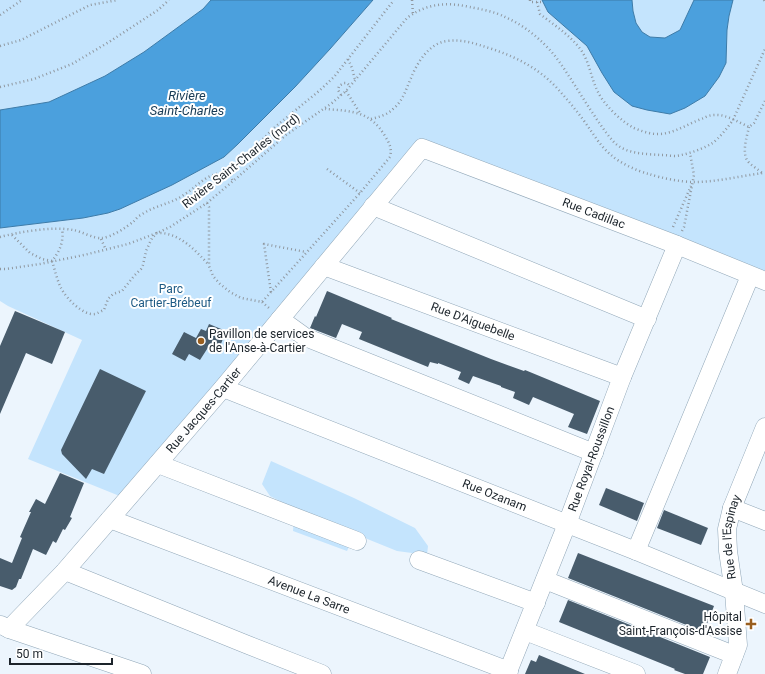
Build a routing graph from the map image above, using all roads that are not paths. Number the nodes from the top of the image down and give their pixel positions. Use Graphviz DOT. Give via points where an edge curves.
graph roads {
  1 [pos="422,148"];
  2 [pos="373,206"];
  3 [pos="672,243"];
  4 [pos="324,266"];
  5 [pos="757,279"];
  6 [pos="280,319"];
  7 [pos="646,319"];
  8 [pos="622,377"];
  9 [pos="223,388"];
  10 [pos="764,435"];
  11 [pos="594,453"];
  12 [pos="158,464"];
  13 [pos="732,508"];
  14 [pos="110,518"];
  15 [pos="765,521"];
  16 [pos="567,524"];
  17 [pos="357,541"];
  18 [pos="636,551"];
  19 [pos="419,560"];
  20 [pos="65,571"];
  21 [pos="546,580"];
  22 [pos="734,592"];
  23 [pos="536,604"];
  24 [pos="765,604"];
  25 [pos="5,626"];
  26 [pos="525,631"];
  27 [pos="734,655"];
  28 [pos="138,673"];
  29 [pos="508,673"];
  30 [pos="322,674"];
  31 [pos="636,674"];
  32 [pos="727,674"];
  1 -- 2 [label="street, Rue Jacques-Cartier"];
  1 -- 3 [label="street, Rue Cadillac"];
  2 -- 4 [label="street, Rue Jacques-Cartier"];
  2 -- 7 [label="street"];
  3 -- 5 [label="street, Rue Cadillac"];
  3 -- 7 [label="street, Rue Royal-Roussillon"];
  4 -- 6 [label="street, Rue Jacques-Cartier"];
  4 -- 8 [label="street, Rue D'Aiguebelle"];
  5 -- 18 [label="street"];
  6 -- 9 [label="street, Rue Jacques-Cartier"];
  6 -- 11 [label="street" via="305,337"];
  7 -- 8 [label="street, Rue Royal-Roussillon"];
  8 -- 11 [label="street, Rue Royal-Roussillon"];
  9 -- 12 [label="street, Rue Jacques-Cartier"];
  9 -- 16 [label="street, Rue Ozanam"];
  10 -- 13 [label="street, Rue de l'Espinay"];
  11 -- 16 [label="street, Rue Royal-Roussillon"];
  12 -- 14 [label="street, Rue Jacques-Cartier"];
  12 -- 17 [label="street"];
  13 -- 15 [label="street"];
  13 -- 22 [label="street, Rue de l'Espinay" via="727,530"];
  14 -- 20 [label="street, Rue Jacques-Cartier"];
  14 -- 29 [label="street, Avenue La Sarre"];
  16 -- 18 [label="street, Rue Ozanam"];
  16 -- 21 [label="street, Rue Royal-Roussillon"];
  18 -- 22 [label="street, Rue Ozanam"];
  19 -- 23 [label="street"];
  20 -- 25 [label="street, Rue Jacques-Cartier"];
  20 -- 30 [label="street"];
  21 -- 23 [label="street, Rue Royal-Roussillon"];
  21 -- 27 [label="street"];
  22 -- 24 [label="street, Rue Ozanam"];
  22 -- 27 [label="street, Rue de l'Espinay" via="738,645"];
  23 -- 26 [label="street, Rue Royal-Roussillon"];
  25 -- 28 [label="street"];
  26 -- 29 [label="street, Rue Royal-Roussillon"];
  26 -- 31 [label="street"];
  27 -- 32 [label="street, Rue de l'Espinay"];
}
